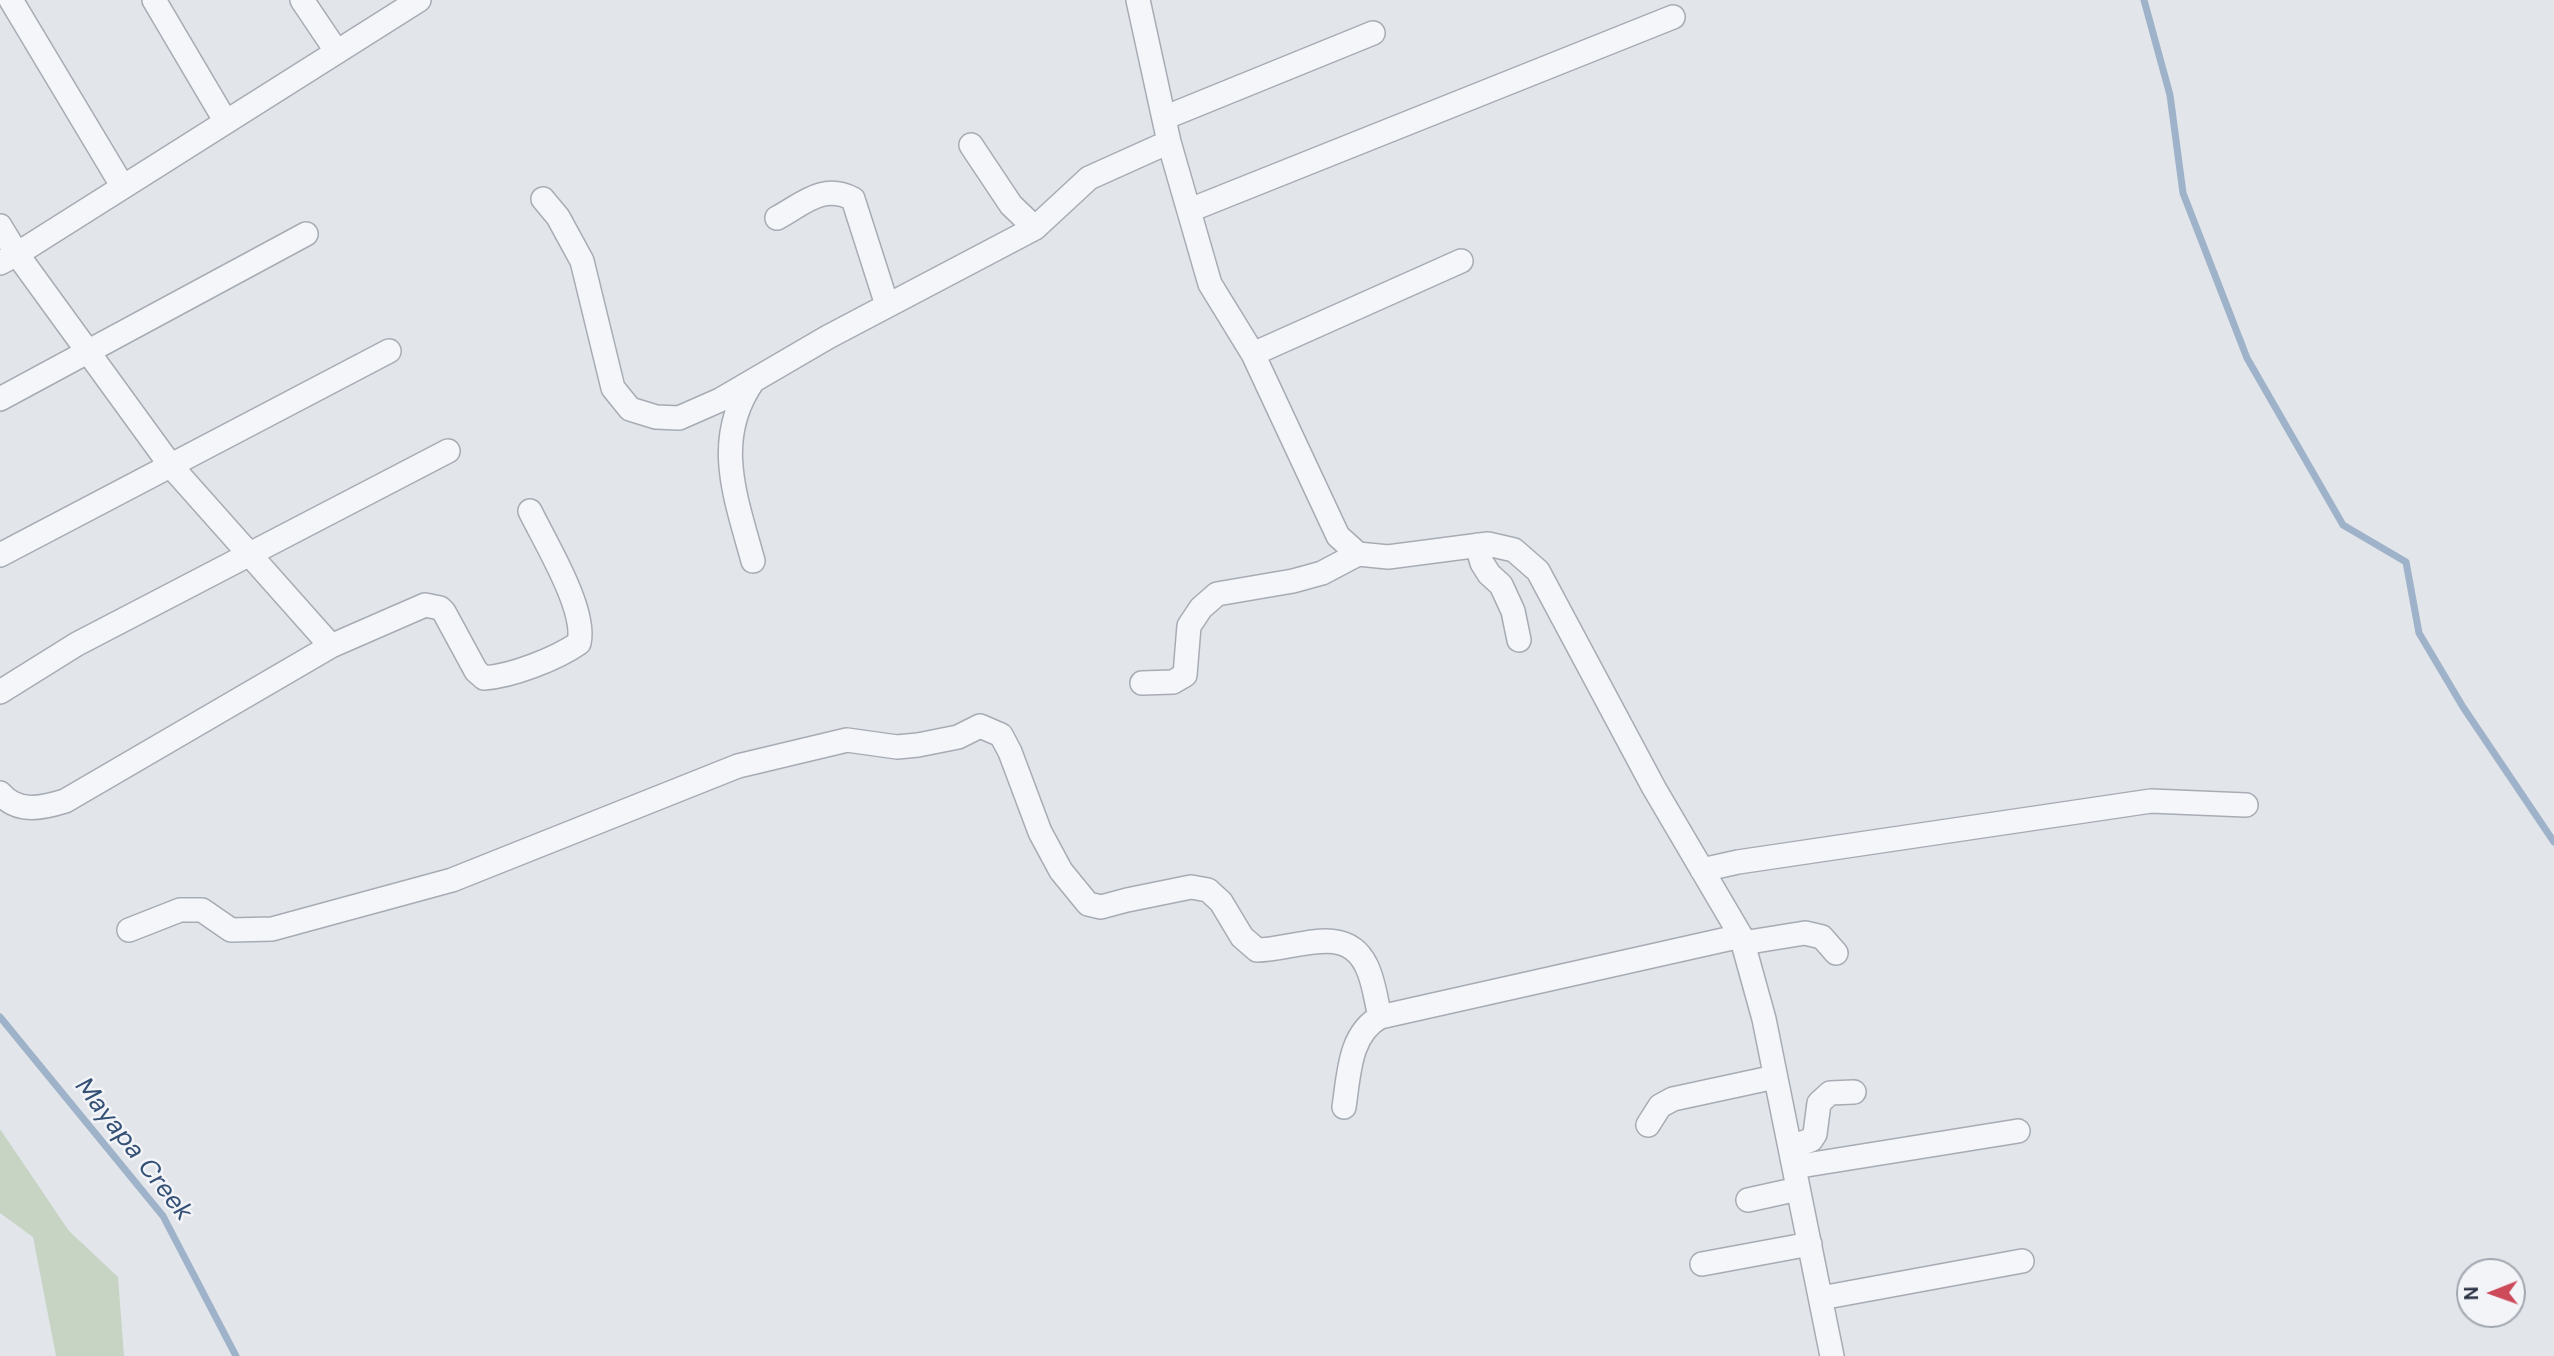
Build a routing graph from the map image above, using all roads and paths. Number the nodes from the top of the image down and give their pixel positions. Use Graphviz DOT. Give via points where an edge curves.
graph roads {
  1 [pos="11,0"];
  2 [pos="154,0"];
  3 [pos="302,0"];
  4 [pos="419,0"];
  5 [pos="1138,0"];
  6 [pos="1673,16"];
  7 [pos="1373,33"];
  8 [pos="337,52"];
  9 [pos="1164,118"];
  10 [pos="226,122"];
  11 [pos="1169,142"];
  12 [pos="971,145"];
  13 [pos="123,187"];
  14 [pos="543,199"];
  15 [pos="1190,210"];
  16 [pos="777,218"];
  17 [pos="0,226"];
  18 [pos="1035,228"];
  19 [pos="306,233"];
  20 [pos="9,258"];
  21 [pos="1461,261"];
  22 [pos="887,305"];
  23 [pos="389,351"];
  24 [pos="88,352"];
  25 [pos="1254,354"];
  26 [pos="755,379"];
  27 [pos="0,399"];
  28 [pos="448,451"];
  29 [pos="171,466"];
  30 [pos="530,511"];
  31 [pos="1477,545"];
  32 [pos="249,554"];
  33 [pos="1358,554"];
  34 [pos="0,555"];
  35 [pos="753,561"];
  36 [pos="1519,640"];
  37 [pos="331,646"];
  38 [pos="1142,683"];
  39 [pos="0,692"];
  40 [pos="0,793"];
  41 [pos="2246,805"];
  42 [pos="1702,870"];
  43 [pos="129,930"];
  44 [pos="1742,940"];
  45 [pos="1836,953"];
  46 [pos="1380,1017"];
  47 [pos="1775,1077"];
  48 [pos="1854,1092"];
  49 [pos="1343,1107"];
  50 [pos="1648,1125"];
  51 [pos="2018,1131"];
  52 [pos="1792,1157"];
  53 [pos="1798,1189"];
  54 [pos="1748,1200"];
  55 [pos="1810,1244"];
  56 [pos="2022,1261"];
  57 [pos="1702,1264"];
  58 [pos="1821,1298"];
  59 [pos="1832,1356"];
  1 -- 13 [label="street"];
  2 -- 10 [label="street"];
  3 -- 8 [label="street"];
  4 -- 8 [label="street"];
  5 -- 9 [label="street"];
  6 -- 15 [label="street"];
  7 -- 9 [label="street"];
  8 -- 10 [label="street"];
  9 -- 11 [label="street"];
  10 -- 13 [label="street"];
  11 -- 15 [label="street"];
  11 -- 18 [label="street" via="1089,178"];
  12 -- 18 [label="street" via="1011,205"];
  13 -- 20 [label="street"];
  14 -- 26 [label="street" via="582,261 613,388 630,409 679,418"];
  15 -- 25 [label="street" via="1210,284"];
  16 -- 22 [label="street" via="828,192 853,199"];
  17 -- 20 [label="street"];
  18 -- 22 [label="street"];
  19 -- 24 [label="street"];
  20 -- 24 [label="street"];
  21 -- 25 [label="street"];
  22 -- 26 [label="street"];
  23 -- 29 [label="street"];
  24 -- 27 [label="street"];
  24 -- 29 [label="street"];
  25 -- 33 [label="street" via="1338,536"];
  26 -- 35 [label="street" via="741,398 729,447 732,484"];
  28 -- 32 [label="street"];
  29 -- 32 [label="street"];
  29 -- 34 [label="street"];
  30 -- 37 [label="street" via="582,630 579,643 568,651 484,678 444,612 425,605"];
  31 -- 33 [label="street" via="1388,557"];
  31 -- 36 [label="street" via="1482,564 1501,585 1513,611"];
  31 -- 42 [label="street" via="1514,550 1538,571"];
  32 -- 37 [label="street"];
  32 -- 39 [label="street" via="76,644"];
  33 -- 38 [label="street" via="1322,573 1217,594 1189,626 1185,675 1173,682"];
  37 -- 40 [label="street" via="65,801 43,808 21,807"];
  41 -- 42 [label="street" via="2151,801"];
  42 -- 44 [label="street"];
  43 -- 46 [label="street" via="180,910 202,910 231,930 272,929 452,880 738,766 847,740 918,745 958,737 981,726 1000,736 1010,752 1040,832 1061,871 1088,904 1101,907 1191,887 1208,890 1257,950 1337,940 1356,948 1367,966"];
  44 -- 45 [label="street" via="1805,933 1822,937"];
  44 -- 46 [label="street"];
  44 -- 47 [label="street"];
  46 -- 49 [label="street" via="1361,1032"];
  47 -- 50 [label="street" via="1673,1099 1660,1106"];
  47 -- 52 [label="street"];
  48 -- 52 [label="street" via="1830,1093 1819,1103 1815,1135"];
  51 -- 52 [label="street"];
  52 -- 53 [label="street"];
  53 -- 54 [label="street"];
  53 -- 55 [label="street"];
  55 -- 57 [label="street"];
  55 -- 58 [label="street"];
  56 -- 58 [label="street"];
  58 -- 59 [label="street"];
}
